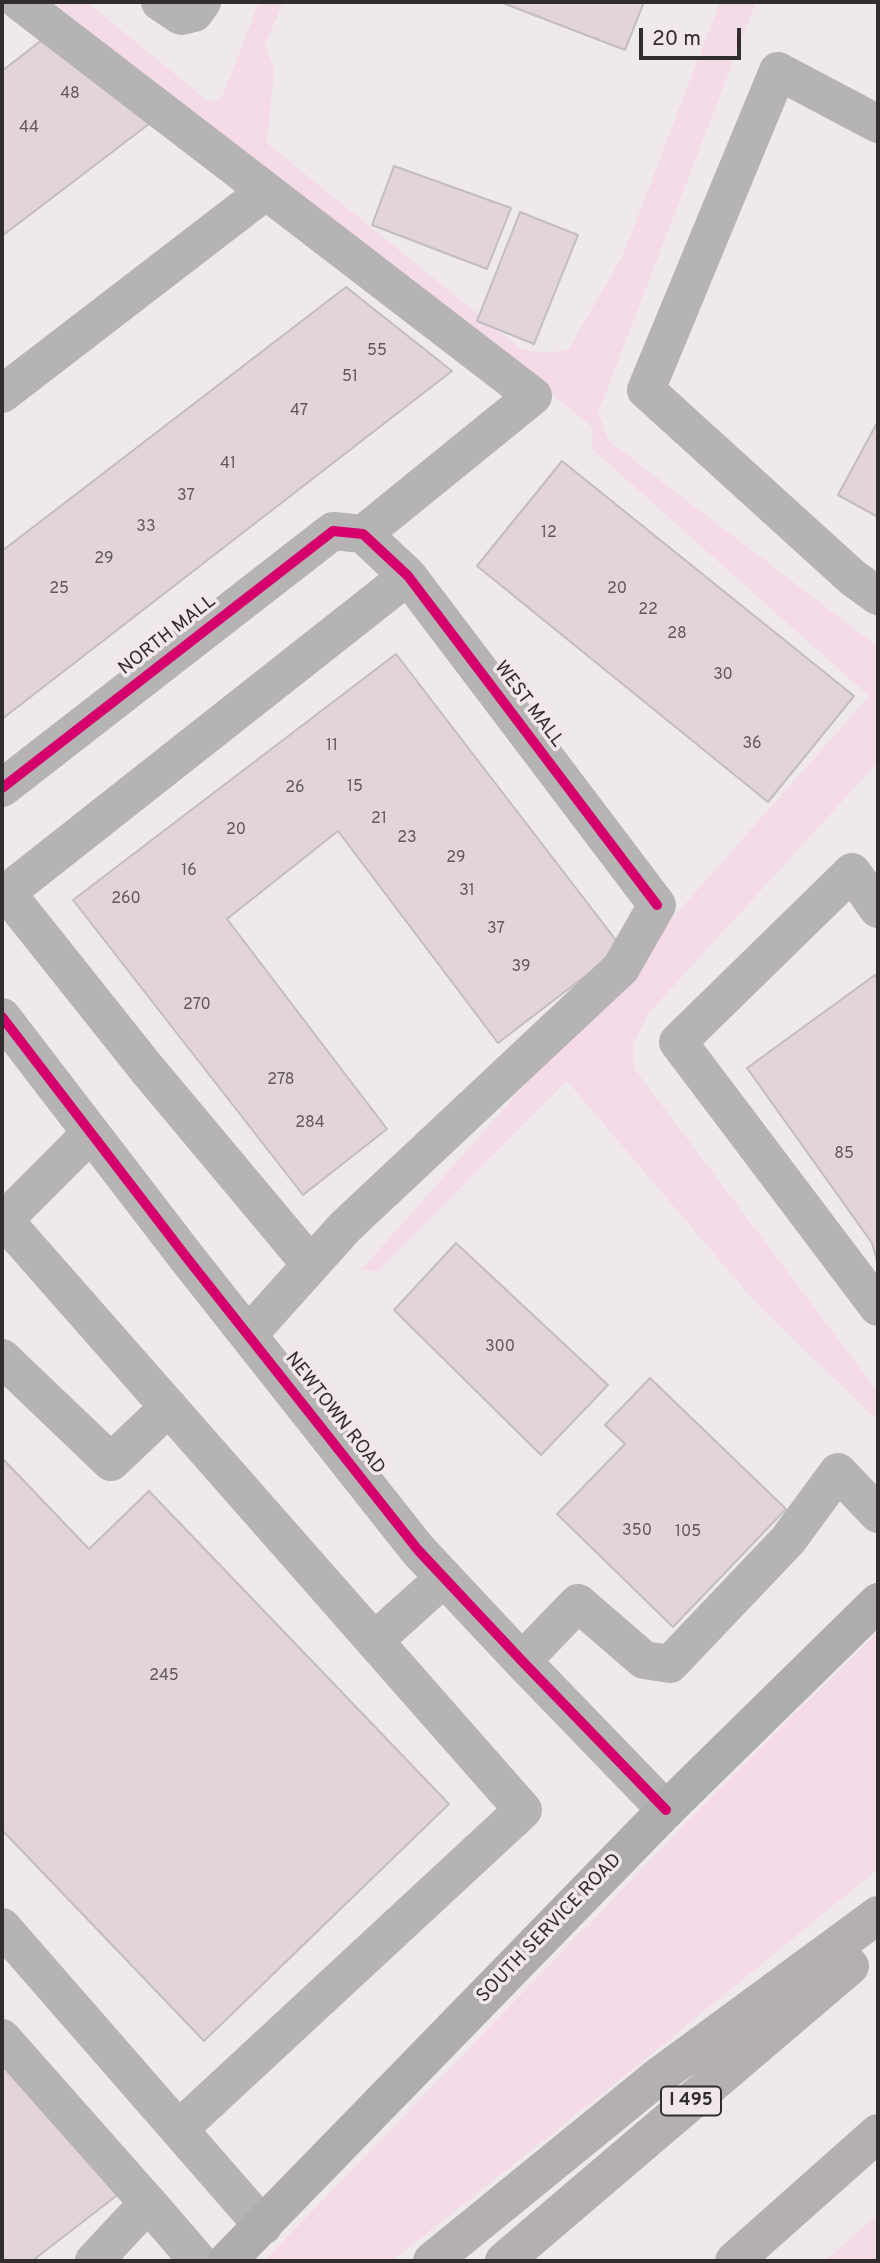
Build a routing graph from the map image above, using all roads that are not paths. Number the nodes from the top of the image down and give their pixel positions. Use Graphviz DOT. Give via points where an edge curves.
graph roads {
  1 [pos="20,2"];
  2 [pos="160,2"];
  3 [pos="202,2"];
  4 [pos="878,124"];
  5 [pos="266,191"];
  6 [pos="2,394"];
  7 [pos="362,534"];
  8 [pos="408,576"];
  9 [pos="878,596"];
  10 [pos="2,788"];
  11 [pos="4,894"];
  12 [pos="878,909"];
  13 [pos="2,1017"];
  14 [pos="91,1133"];
  15 [pos="3,1221"];
  16 [pos="311,1265"];
  17 [pos="878,1307"];
  18 [pos="248,1335"];
  19 [pos="2,1358"];
  20 [pos="169,1407"];
  21 [pos="878,1514"];
  22 [pos="444,1578"];
  23 [pos="878,1602"];
  24 [pos="374,1641"];
  25 [pos="522,1661"];
  26 [pos="666,1810"];
  27 [pos="878,1915"];
  28 [pos="2,1927"];
  29 [pos="878,1942"];
  30 [pos="2,2038"];
  31 [pos="179,2129"];
  32 [pos="878,2133"];
  33 [pos="148,2203"];
  34 [pos="262,2227"];
  35 [pos="94,2261"];
  36 [pos="198,2261"];
  37 [pos="227,2261"];
  38 [pos="432,2261"];
  39 [pos="504,2261"];
  40 [pos="734,2261"];
  1 -- 5 [label="street"];
  2 -- 3 [label="street" via="181,16 194,13"];
  4 -- 9 [label="street" via="778,71 646,390"];
  5 -- 6 [label="street"];
  5 -- 7 [label="street" via="533,397"];
  7 -- 8 [label="street, WEST MALL"];
  7 -- 10 [label="street, NORTH MALL" via="333,531"];
  8 -- 11 [label="street"];
  8 -- 16 [label="street, WEST MALL" via="657,905 621,968 345,1227"];
  11 -- 16 [label="street"];
  12 -- 17 [label="street" via="852,872 678,1042"];
  13 -- 14 [label="street, NEWTOWN ROAD"];
  14 -- 15 [label="street"];
  14 -- 18 [label="street, NEWTOWN ROAD"];
  15 -- 20 [label="street"];
  16 -- 18 [label="street"];
  18 -- 22 [label="street, NEWTOWN ROAD"];
  19 -- 20 [label="street" via="111,1462"];
  20 -- 24 [label="street"];
  21 -- 25 [label="street" via="838,1472 788,1540 670,1664 644,1660 578,1604"];
  22 -- 24 [label="street"];
  22 -- 25 [label="street, NEWTOWN ROAD"];
  23 -- 26 [label="main road, SOUTH SERVICE ROAD"];
  24 -- 31 [label="street" via="523,1810"];
  25 -- 26 [label="street, NEWTOWN ROAD"];
  26 -- 34 [label="main road, SOUTH SERVICE ROAD"];
  27 -- 38 [label="highway" via="659,2076"];
  28 -- 31 [label="street"];
  29 -- 39 [label="highway, I 495"];
  30 -- 33 [label="street"];
  31 -- 34 [label="street"];
  32 -- 40 [label="highway"];
  33 -- 35 [label="street"];
  33 -- 36 [label="street"];
  34 -- 37 [label="main road, SOUTH SERVICE ROAD"];
}
